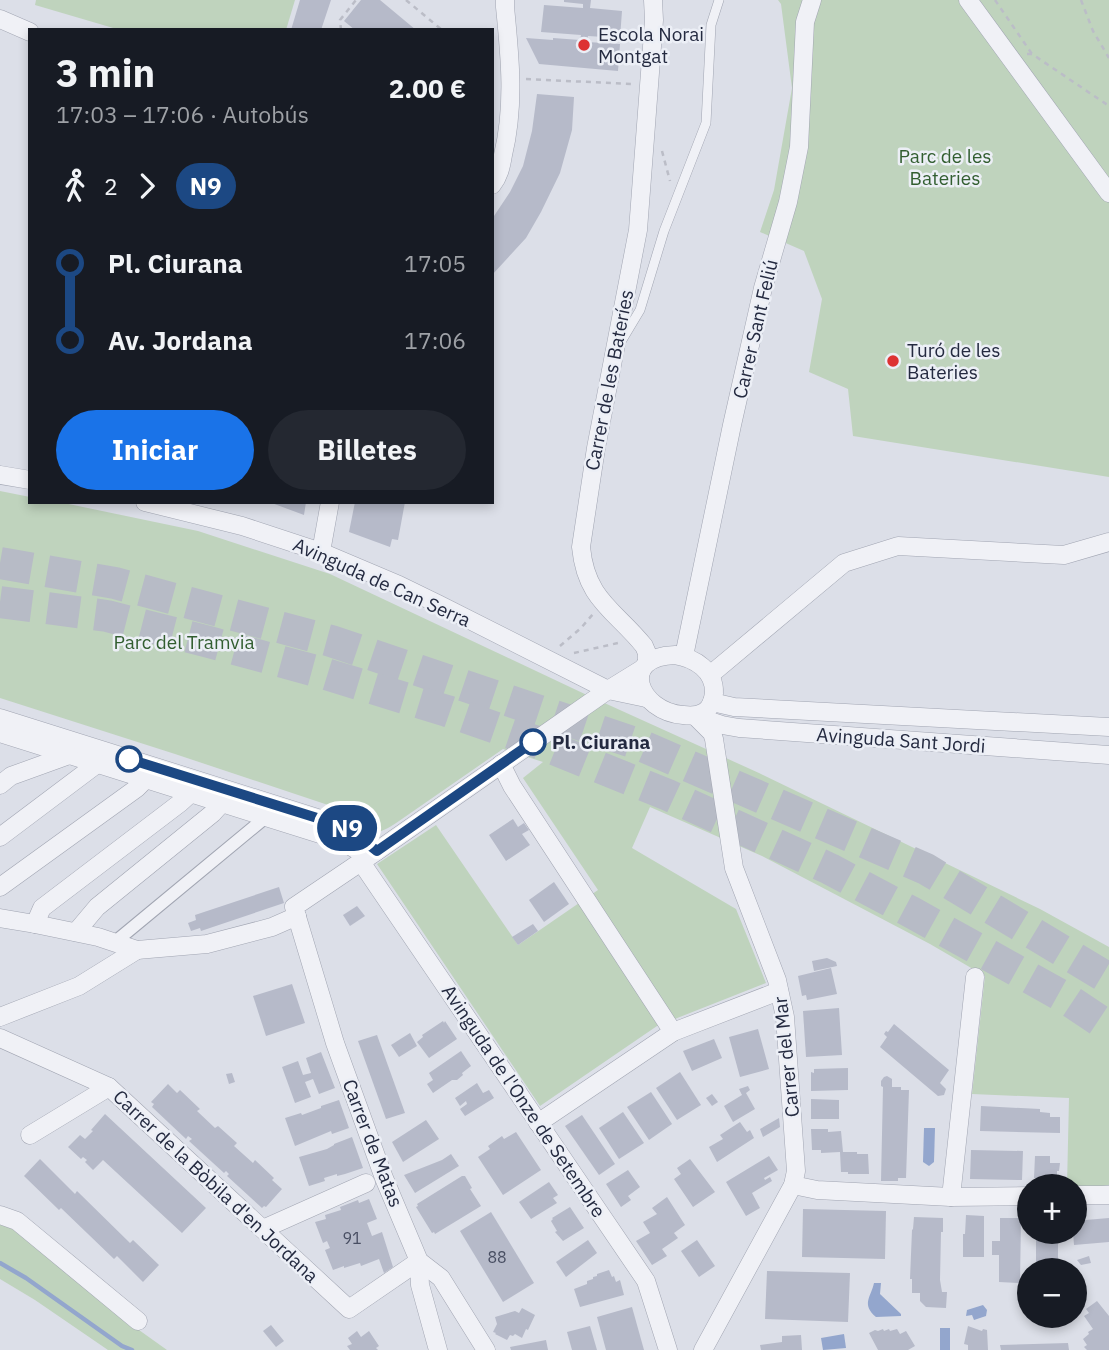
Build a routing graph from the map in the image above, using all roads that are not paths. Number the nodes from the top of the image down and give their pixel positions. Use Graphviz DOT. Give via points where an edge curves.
graph roads {
  1 [pos="505,0"];
  2 [pos="653,0"];
  3 [pos="719,0"];
  4 [pos="812,0"];
  5 [pos="968,0"];
  6 [pos="0,19"];
  7 [pos="28,31"];
  8 [pos="494,182"];
  9 [pos="1109,192"];
  10 [pos="612,356"];
  11 [pos="0,475"];
  12 [pos="28,480"];
  13 [pos="153,504"];
  14 [pos="330,504"];
  15 [pos="1109,542"];
  16 [pos="321,552"];
  17 [pos="684,656"];
  18 [pos="645,666"];
  19 [pos="710,676"];
  20 [pos="608,690"];
  21 [pos="646,698"];
  22 [pos="712,702"];
  23 [pos="695,716"];
  24 [pos="0,718"];
  25 [pos="1109,727"];
  26 [pos="0,733"];
  27 [pos="69,755"];
  28 [pos="1109,755"];
  29 [pos="97,764"];
  30 [pos="501,764"];
  31 [pos="146,779"];
  32 [pos="0,785"];
  33 [pos="191,793"];
  34 [pos="222,803"];
  35 [pos="266,817"];
  36 [pos="0,838"];
  37 [pos="377,851"];
  38 [pos="361,862"];
  39 [pos="0,887"];
  40 [pos="297,916"];
  41 [pos="0,918"];
  42 [pos="35,923"];
  43 [pos="76,932"];
  44 [pos="115,943"];
  45 [pos="137,950"];
  46 [pos="975,977"];
  47 [pos="779,991"];
  48 [pos="0,1017"];
  49 [pos="673,1032"];
  50 [pos="0,1038"];
  51 [pos="109,1087"];
  52 [pos="538,1123"];
  53 [pos="30,1135"];
  54 [pos="366,1183"];
  55 [pos="793,1185"];
  56 [pos="1087,1195"];
  57 [pos="1109,1195"];
  58 [pos="1017,1196"];
  59 [pos="951,1197"];
  60 [pos="0,1215"];
  61 [pos="263,1229"];
  62 [pos="419,1261"];
  63 [pos="138,1321"];
  64 [pos="438,1350"];
  65 [pos="486,1350"];
  66 [pos="667,1350"];
  67 [pos="703,1350"];
  1 -- 8 [label="street" via="511,65 509,131"];
  2 -- 10 [label="street, Carrer de les Bateríes" via="654,20 642,80 638,230"];
  3 -- 10 [label="lane" via="711,25 706,123 664,231 640,310"];
  4 -- 17 [label="street, Carrer Sant Feliú" via="805,22 799,147 732,425"];
  5 -- 9 [label="street"];
  6 -- 7 [label="street"];
  10 -- 18 [label="street, Carrer de les Bateríes" via="581,547 595,594 645,646"];
  11 -- 12 [label="street"];
  13 -- 16 [label="street, Avinguda de Can Serra"];
  14 -- 16 [label="street"];
  15 -- 19 [label="street" via="1063,555 898,547 844,563"];
  16 -- 20 [label="street, Avinguda de Can Serra" via="409,590"];
  17 -- 18 [label="street" via="665,656"];
  17 -- 19 [label="street"];
  18 -- 20 [label="street"];
  18 -- 21 [label="street" via="641,682"];
  19 -- 22 [label="street"];
  20 -- 21 [label="street, Avinguda de Can Serra"];
  20 -- 30 [label="street"];
  21 -- 23 [label="street" via="667,712"];
  22 -- 23 [label="street"];
  22 -- 25 [label="street" via="734,707"];
  23 -- 28 [label="street, Avinguda Sant Jordi" via="739,728"];
  23 -- 47 [label="street, Carrer del Mar" via="714,739 734,868"];
  24 -- 37 [label="street" via="346,827"];
  26 -- 27 [label="street"];
  27 -- 29 [label="street"];
  27 -- 32 [label="street" via="11,776"];
  29 -- 31 [label="street"];
  29 -- 36 [label="street"];
  30 -- 37 [label="street"];
  30 -- 49 [label="street"];
  31 -- 33 [label="street"];
  31 -- 39 [label="street"];
  33 -- 34 [label="street"];
  33 -- 42 [label="street" via="42,908"];
  34 -- 35 [label="street"];
  34 -- 43 [label="street" via="97,907"];
  35 -- 37 [label="street" via="357,849"];
  35 -- 44 [label="street"];
  37 -- 38 [label="street"];
  38 -- 40 [label="street" via="294,907"];
  38 -- 52 [label="street, Avinguda de l'Onze de Setembre"];
  40 -- 45 [label="street" via="272,928 207,944"];
  40 -- 62 [label="street, Carrer de Matas" via="335,1043"];
  41 -- 42 [label="street"];
  42 -- 43 [label="street"];
  43 -- 44 [label="street"];
  44 -- 45 [label="street"];
  45 -- 48 [label="street" via="79,985"];
  46 -- 59 [label="street"];
  47 -- 49 [label="street"];
  47 -- 55 [label="street, Carrer del Mar" via="785,1017 796,1171"];
  49 -- 52 [label="street"];
  50 -- 51 [label="street, Carrer de la Bòbila d'en Jordana"];
  51 -- 53 [label="street"];
  51 -- 61 [label="street, Carrer de la Bòbila d'en Jordana"];
  52 -- 66 [label="street, Avinguda de l'Onze de Setembre" via="646,1281"];
  54 -- 61 [label="street"];
  55 -- 59 [label="street"];
  55 -- 67 [label="street, Carrer del Mar"];
  56 -- 57 [label="street"];
  58 -- 59 [label="street"];
  60 -- 63 [label="street" via="17,1221"];
  61 -- 62 [label="street, Carrer de la Bòbila d'en Jordana" via="349,1309"];
  62 -- 64 [label="street" via="420,1285"];
  62 -- 65 [label="street, Carrer de Matas" via="440,1278"];
}
